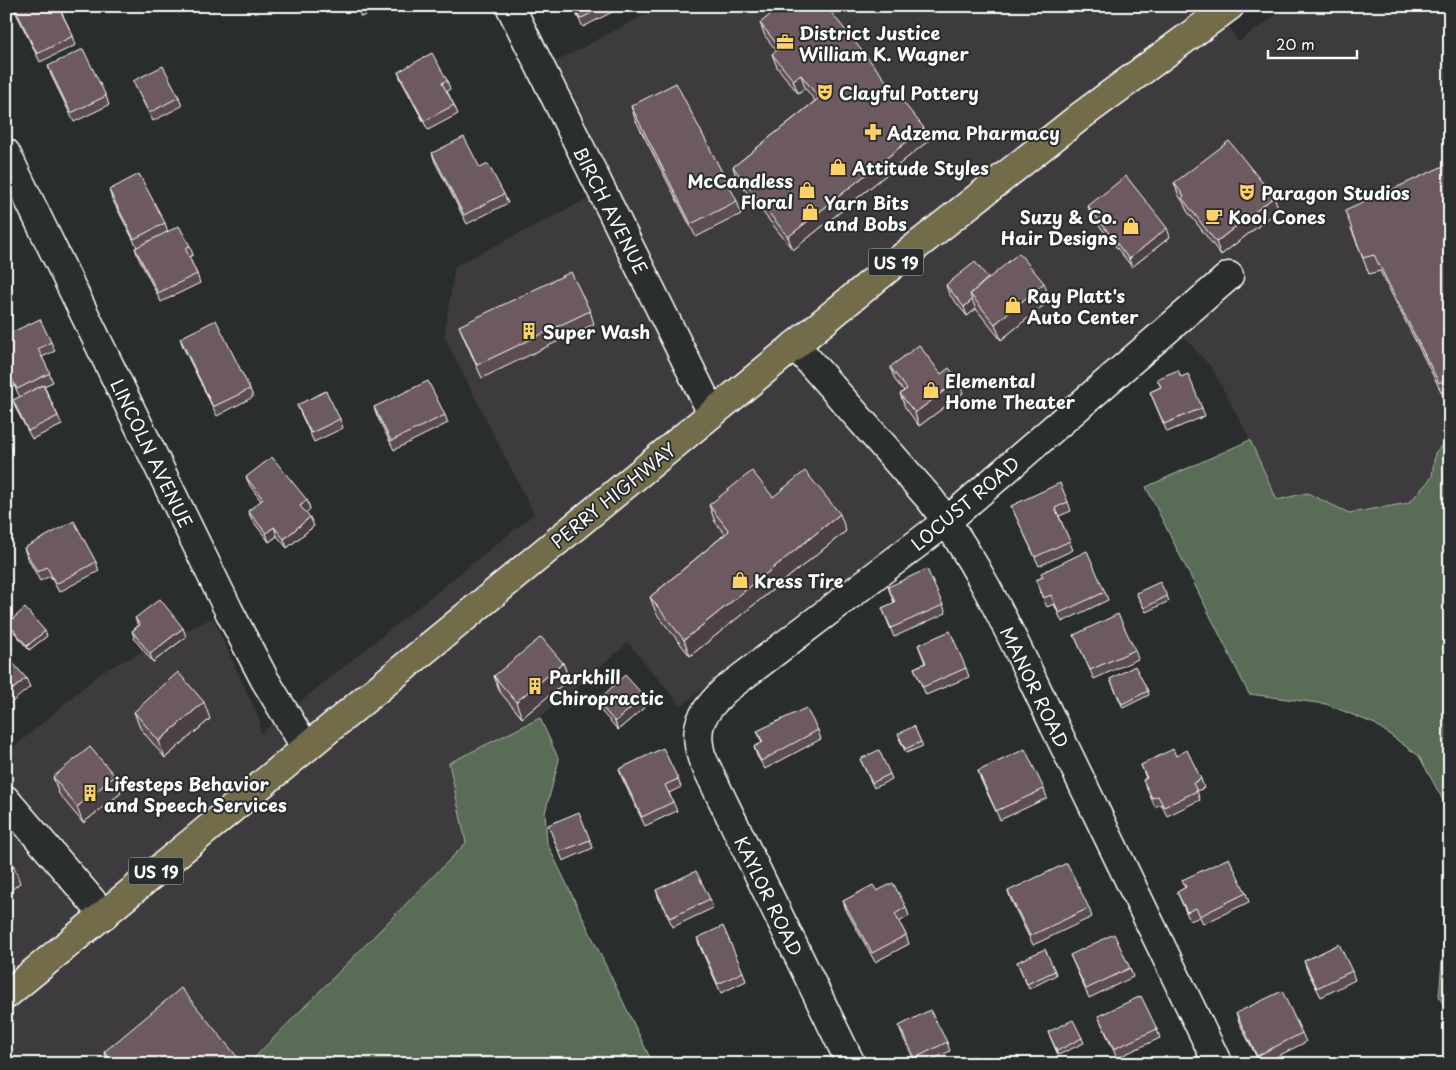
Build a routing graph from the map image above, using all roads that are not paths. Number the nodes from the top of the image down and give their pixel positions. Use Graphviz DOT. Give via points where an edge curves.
graph roads {
  1 [pos="510,6"];
  2 [pos="1230,6"];
  3 [pos="6,153"];
  4 [pos="1229,276"];
  5 [pos="795,345"];
  6 [pos="712,413"];
  7 [pos="947,521"];
  8 [pos="698,725"];
  9 [pos="306,748"];
  10 [pos="6,800"];
  11 [pos="104,915"];
  12 [pos="6,995"];
  13 [pos="851,1064"];
  14 [pos="1218,1064"];
  1 -- 6 [label="street, BIRCH AVENUE"];
  2 -- 5 [label="main road, PERRY HIGHWAY / US 19" via="1043,145"];
  3 -- 9 [label="street, LINCOLN AVENUE" via="242,637"];
  4 -- 7 [label="street, LOCUST ROAD"];
  5 -- 6 [label="main road, PERRY HIGHWAY / US 19"];
  5 -- 7 [label="street, MANOR ROAD"];
  6 -- 9 [label="main road, PERRY HIGHWAY / US 19"];
  7 -- 8 [label="street, LOCUST ROAD" via="725,690 710,705"];
  7 -- 14 [label="street, MANOR ROAD" via="1023,662"];
  8 -- 13 [label="street, KAYLOR ROAD" via="696,741 702,758"];
  9 -- 11 [label="main road, PERRY HIGHWAY / US 19"];
  10 -- 11 [label="street"];
  11 -- 12 [label="main road, PERRY HIGHWAY / US 19"];
}
